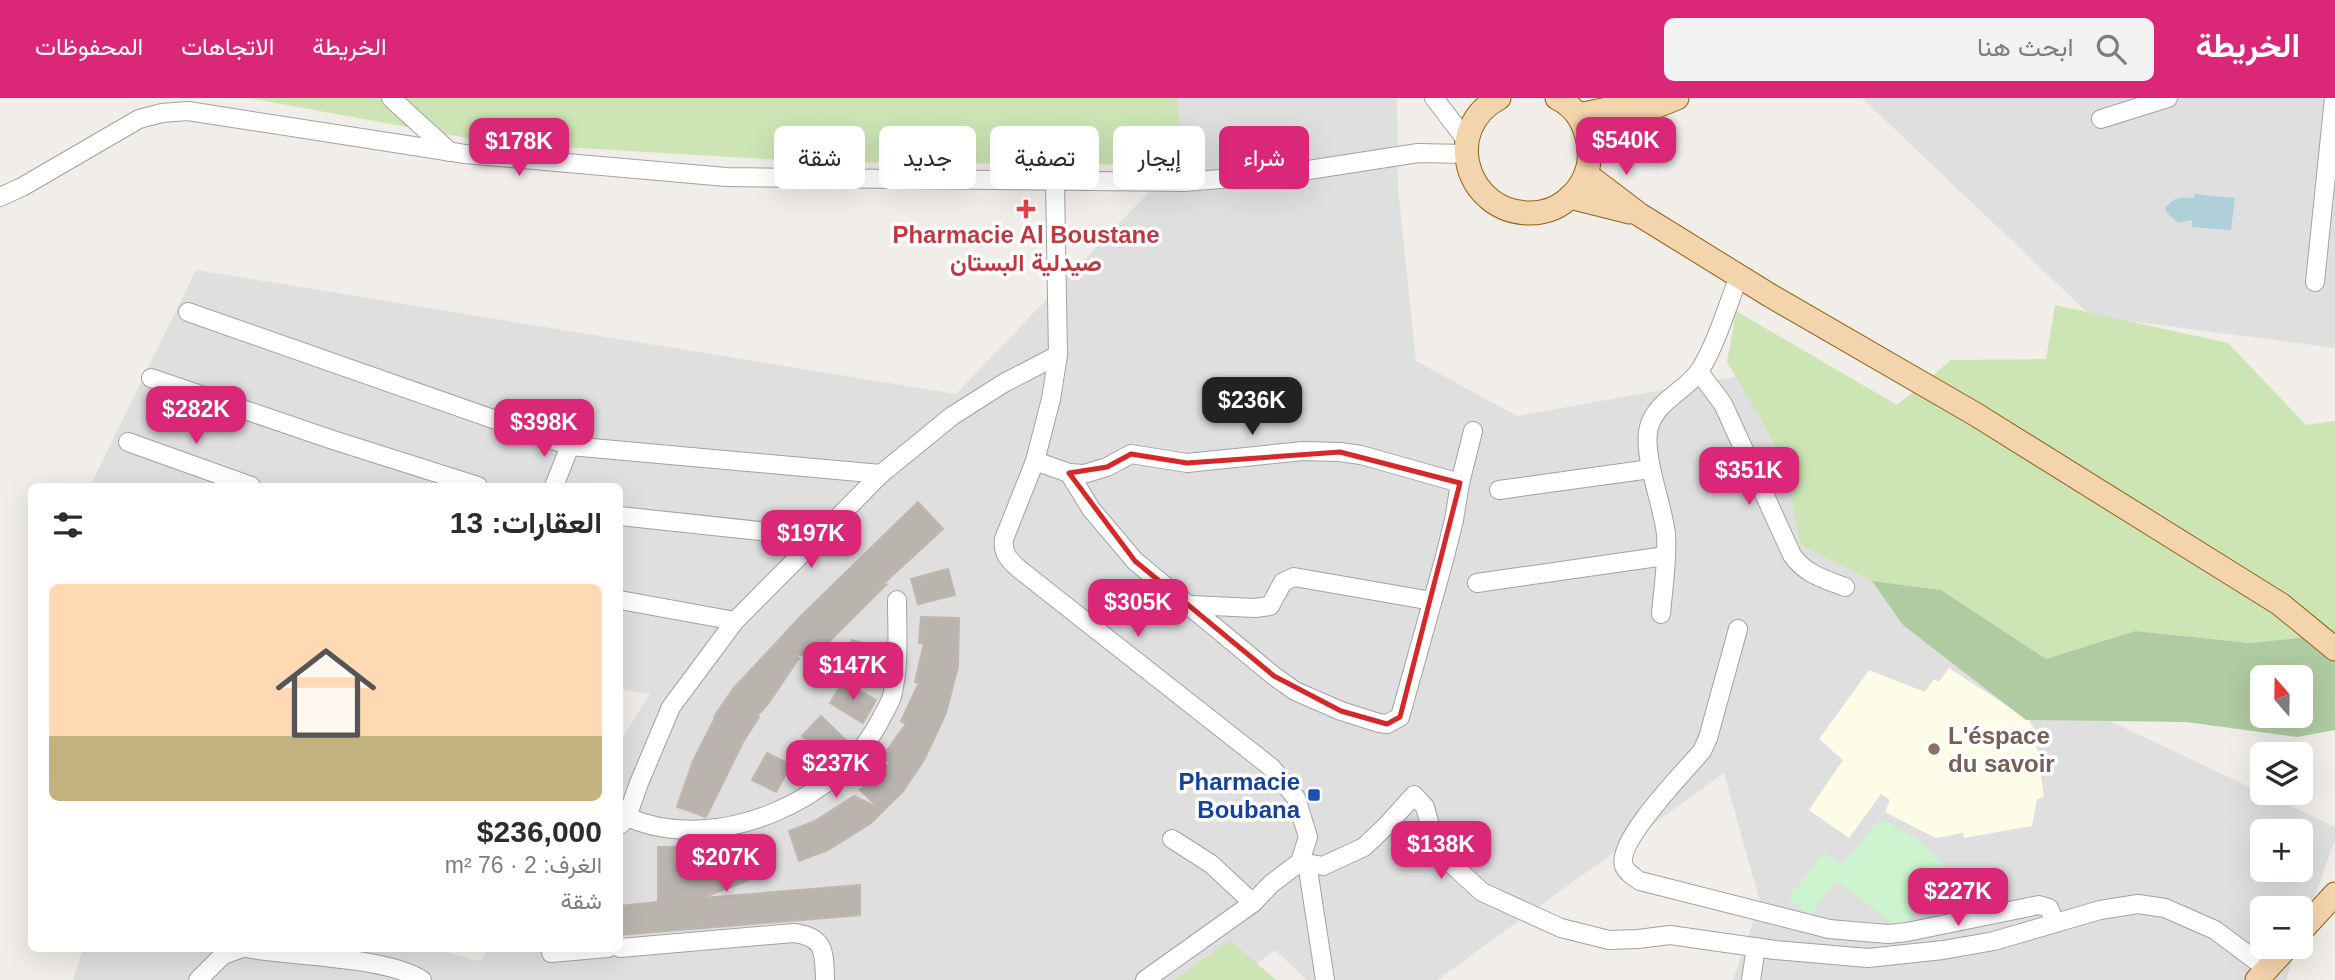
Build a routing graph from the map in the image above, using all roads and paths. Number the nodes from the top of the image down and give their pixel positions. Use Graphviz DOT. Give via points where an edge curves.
graph roads {
  1 [pos="391,98"];
  2 [pos="1434,98"];
  3 [pos="1557,98"];
  4 [pos="1661,98"];
  5 [pos="1677,98"];
  6 [pos="2168,98"];
  7 [pos="2334,98"];
  8 [pos="1489,99"];
  9 [pos="2101,119"];
  10 [pos="1583,125"];
  11 [pos="1466,148"];
  12 [pos="450,152"];
  13 [pos="1586,174"];
  14 [pos="990,181"];
  15 [pos="1099,182"];
  16 [pos="1055,189"];
  17 [pos="0,197"];
  18 [pos="1570,197"];
  19 [pos="1640,215"];
  20 [pos="1739,276"];
  21 [pos="2315,282"];
  22 [pos="188,312"];
  23 [pos="1058,355"];
  24 [pos="1699,372"];
  25 [pos="151,378"];
  26 [pos="1474,431"];
  27 [pos="128,442"];
  28 [pos="570,446"];
  29 [pos="1035,461"];
  30 [pos="1650,469"];
  31 [pos="1069,473"];
  32 [pos="881,474"];
  33 [pos="243,483"];
  34 [pos="468,483"];
  35 [pos="555,483"];
  36 [pos="1460,483"];
  37 [pos="1499,491"];
  38 [pos="623,516"];
  39 [pos="816,537"];
  40 [pos="1665,556"];
  41 [pos="1477,583"];
  42 [pos="1845,587"];
  43 [pos="897,600"];
  44 [pos="623,601"];
  45 [pos="1432,601"];
  46 [pos="1190,605"];
  47 [pos="1661,614"];
  48 [pos="735,621"];
  49 [pos="1738,629"];
  50 [pos="2335,649"];
  51 [pos="623,821"];
  52 [pos="1172,839"];
  53 [pos="1304,862"];
  54 [pos="2335,894"];
  55 [pos="1253,903"];
  56 [pos="2313,918"];
  57 [pos="2055,923"];
  58 [pos="623,947"];
  59 [pos="1756,947"];
  60 [pos="232,952"];
  61 [pos="263,952"];
  62 [pos="562,952"];
  63 [pos="551,953"];
  64 [pos="2276,959"];
  65 [pos="2262,975"];
  66 [pos="198,980"];
  67 [pos="422,980"];
  68 [pos="825,980"];
  69 [pos="1144,980"];
  70 [pos="1325,980"];
  71 [pos="1751,980"];
  1 -- 12 [label="street"];
  2 -- 11 [label="street"];
  3 -- 10 [label="main road"];
  4 -- 10 [label="main road"];
  5 -- 10 [label="main road"];
  6 -- 9 [label="street"];
  7 -- 21 [label="street"];
  8 -- 11 [label="main road" via="1475,120"];
  10 -- 13 [label="main road" via="1590,156"];
  11 -- 15 [label="street" via="1283,174 1184,182"];
  11 -- 18 [label="main road" via="1470,175 1481,193 1497,206 1517,213 1538,213"];
  12 -- 14 [label="street" via="726,177"];
  12 -- 17 [label="street" via="188,111 162,113 139,119"];
  13 -- 18 [label="main road"];
  13 -- 19 [label="main road"];
  16 -- 23 [label="street"];
  18 -- 19 [label="main road"];
  19 -- 20 [label="main road"];
  20 -- 24 [label="street"];
  20 -- 50 [label="main road" via="1975,414 2280,604"];
  22 -- 28 [label="street"];
  23 -- 29 [label="street"];
  23 -- 32 [label="street" via="952,416"];
  24 -- 30 [label="street" via="1664,402 1650,424"];
  24 -- 42 [label="street" via="1723,404 1792,555 1801,568"];
  25 -- 34 [label="street"];
  26 -- 36 [label="street"];
  27 -- 33 [label="street"];
  28 -- 32 [label="street"];
  28 -- 35 [label="street"];
  29 -- 31 [label="street"];
  29 -- 53 [label="street" via="1004,539 1009,561 1272,768 1296,798 1308,838"];
  30 -- 37 [label="street"];
  30 -- 40 [label="street" via="1666,536"];
  31 -- 36 [label="street" via="1107,467 1130,454 1187,463 1319,451 1361,455"];
  31 -- 46 [label="street" via="1091,509 1135,561"];
  32 -- 39 [label="street"];
  36 -- 45 [label="street"];
  38 -- 39 [label="street"];
  39 -- 48 [label="street"];
  40 -- 41 [label="street"];
  40 -- 47 [label="street"];
  43 -- 51 [label="street" via="898,657 892,697 875,733 830,781 773,815 699,831"];
  44 -- 48 [label="street"];
  45 -- 46 [label="street" via="1294,577 1283,582 1270,606"];
  45 -- 46 [label="street" via="1400,717 1387,724 1295,691"];
  48 -- 51 [label="street" via="671,707"];
  49 -- 57 [label="street" via="1708,738 1634,831 1623,853 1629,874 1640,881 1829,929 1907,932 2039,905 2049,908"];
  52 -- 55 [label="street" via="1211,864"];
  53 -- 55 [label="street" via="1271,884"];
  53 -- 59 [label="street" via="1323,866 1364,847 1414,795 1425,807 1445,858 1482,891 1535,917 1609,940 1670,935"];
  53 -- 70 [label="street"];
  54 -- 56 [label="main road"];
  55 -- 69 [label="street"];
  57 -- 59 [label="street" via="1994,941 1868,958"];
  57 -- 65 [label="street" via="2138,904 2165,908 2215,930"];
  58 -- 68 [label="street" via="805,934 824,949"];
  59 -- 71 [label="street"];
  60 -- 66 [label="street"];
  61 -- 67 [label="street" via="373,964"];
  62 -- 63 [label="street"];
  64 -- 65 [label="main road"];
}
